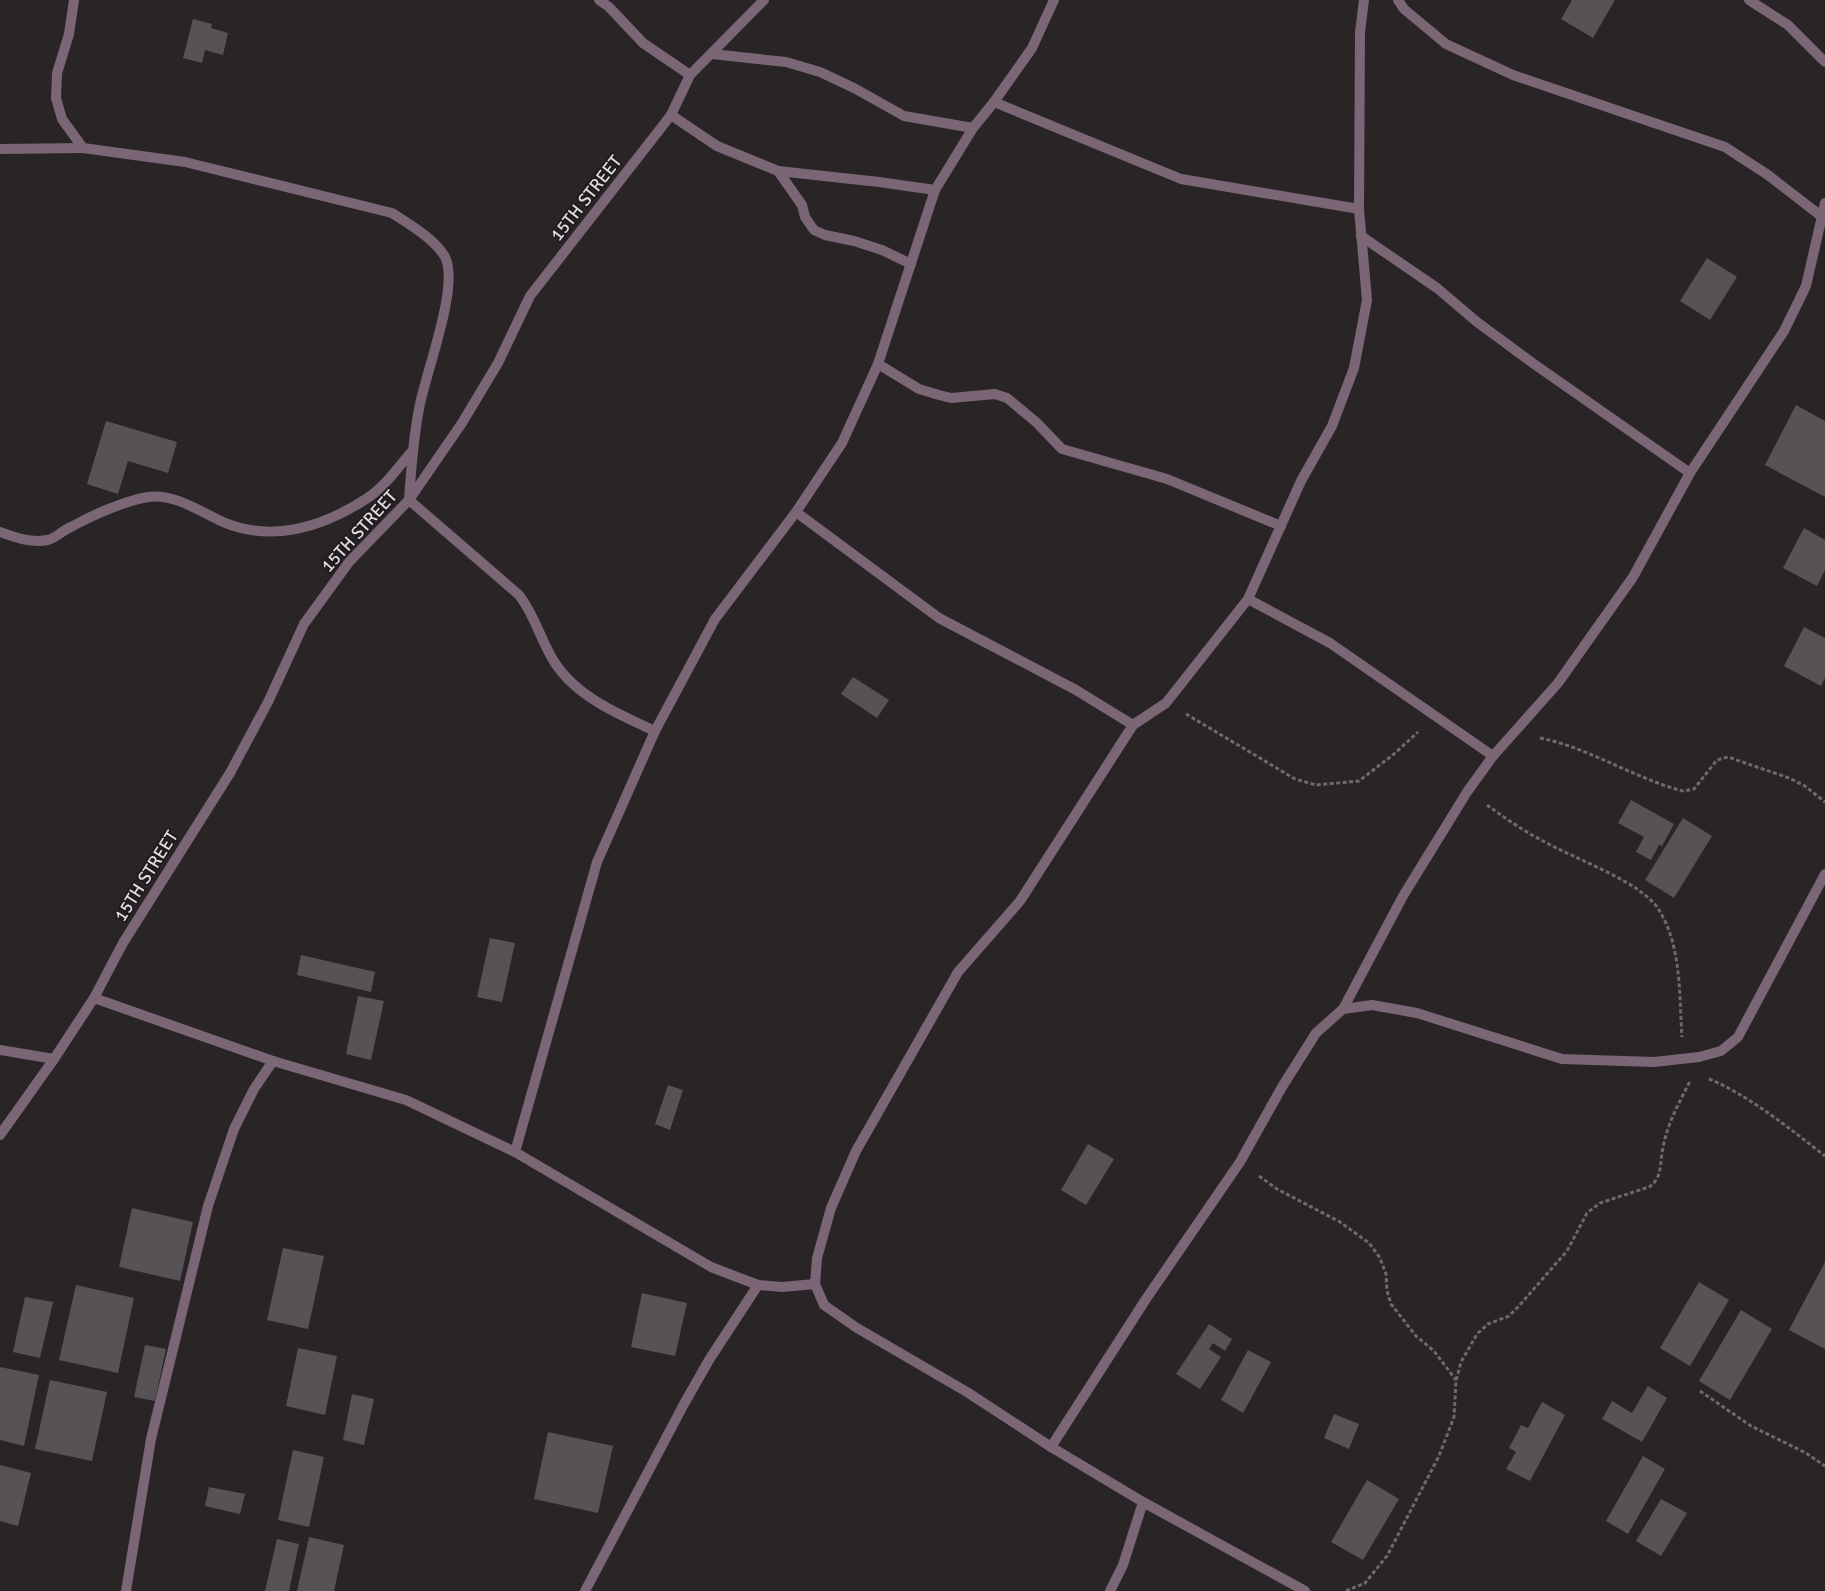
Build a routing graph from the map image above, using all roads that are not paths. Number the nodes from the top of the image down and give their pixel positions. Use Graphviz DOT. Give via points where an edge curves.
graph roads {
  1 [pos="74,0"];
  2 [pos="599,0"];
  3 [pos="764,0"];
  4 [pos="1054,0"];
  5 [pos="1364,0"];
  6 [pos="1398,0"];
  7 [pos="1749,0"];
  8 [pos="608,3"];
  9 [pos="712,54"];
  10 [pos="1825,62"];
  11 [pos="690,75"];
  12 [pos="994,102"];
  13 [pos="671,115"];
  14 [pos="973,128"];
  15 [pos="83,148"];
  16 [pos="0,149"];
  17 [pos="778,172"];
  18 [pos="935,190"];
  19 [pos="1825,203"];
  20 [pos="1360,209"];
  21 [pos="1821,216"];
  22 [pos="1362,236"];
  23 [pos="911,264"];
  24 [pos="878,364"];
  25 [pos="413,450"];
  26 [pos="1690,473"];
  27 [pos="409,500"];
  28 [pos="796,512"];
  29 [pos="1280,526"];
  30 [pos="0,532"];
  31 [pos="1248,599"];
  32 [pos="1133,725"];
  33 [pos="655,731"];
  34 [pos="1493,756"];
  35 [pos="1825,874"];
  36 [pos="94,998"];
  37 [pos="1343,1009"];
  38 [pos="0,1050"];
  39 [pos="54,1059"];
  40 [pos="274,1061"];
  41 [pos="0,1135"];
  42 [pos="515,1152"];
  43 [pos="815,1284"];
  44 [pos="758,1285"];
  45 [pos="1051,1447"];
  46 [pos="1143,1502"];
  47 [pos="126,1591"];
  48 [pos="585,1591"];
  49 [pos="1110,1591"];
  50 [pos="1305,1591"];
  1 -- 15 [label="street" via="69,34 57,73 56,98 62,119"];
  2 -- 8 [label="street"];
  3 -- 9 [label="street, 15TH STREET"];
  4 -- 12 [label="street" via="1032,48"];
  5 -- 20 [label="street" via="1360,32"];
  6 -- 21 [label="street" via="1404,9 1446,44 1513,75 1725,147"];
  7 -- 10 [label="street" via="1788,25"];
  8 -- 11 [label="street" via="643,43"];
  9 -- 11 [label="street, 15TH STREET"];
  9 -- 14 [label="street" via="786,62 837,80 904,116"];
  11 -- 13 [label="street, 15TH STREET"];
  12 -- 14 [label="street"];
  12 -- 20 [label="street" via="1181,179"];
  13 -- 17 [label="street" via="717,146"];
  13 -- 27 [label="street, 15TH STREET" via="530,296 498,363"];
  14 -- 18 [label="street"];
  15 -- 16 [label="street"];
  15 -- 25 [label="street" via="185,162 343,200 392,213 422,232 445,257 449,279 442,322 426,374"];
  17 -- 18 [label="street"];
  17 -- 23 [label="street" via="802,205 814,230 825,236 882,250"];
  18 -- 23 [label="street"];
  19 -- 21 [label="street"];
  20 -- 22 [label="street"];
  21 -- 26 [label="street" via="1806,286 1784,331"];
  22 -- 26 [label="street" via="1437,288 1534,364"];
  22 -- 29 [label="street" via="1367,300 1354,368 1332,426"];
  23 -- 24 [label="street"];
  24 -- 28 [label="street" via="842,443"];
  24 -- 29 [label="street" via="919,389 939,395 951,398 995,394 1007,398 1062,449 1167,479"];
  25 -- 27 [label="street"];
  25 -- 30 [label="street" via="366,499 315,526 287,532 235,527 197,508 148,497 105,510 50,539 30,541"];
  26 -- 34 [label="street" via="1633,577 1558,682"];
  27 -- 33 [label="street" via="519,596 531,610 556,664 572,682 614,713"];
  27 -- 36 [label="street, 15TH STREET" via="349,562 304,624 230,773 122,943"];
  28 -- 32 [label="street" via="939,618 1076,690"];
  28 -- 33 [label="street" via="715,619"];
  29 -- 31 [label="street"];
  31 -- 32 [label="street" via="1166,703"];
  31 -- 34 [label="street" via="1330,643"];
  32 -- 43 [label="street" via="1020,901 958,972 856,1151 816,1258"];
  33 -- 42 [label="street" via="597,862"];
  34 -- 37 [label="street" via="1403,896"];
  35 -- 37 [label="street" via="1738,1037 1721,1051 1654,1062 1562,1059 1417,1013 1372,1005"];
  36 -- 39 [label="street, 15TH STREET"];
  36 -- 40 [label="street"];
  37 -- 45 [label="street" via="1316,1033 1240,1162 1146,1298"];
  38 -- 39 [label="street"];
  39 -- 41 [label="street, 15TH STREET"];
  40 -- 42 [label="street" via="406,1100"];
  40 -- 47 [label="street" via="254,1089 234,1129 208,1206 151,1439"];
  42 -- 44 [label="street" via="711,1267"];
  43 -- 44 [label="street"];
  43 -- 45 [label="street" via="824,1305 857,1328 967,1392"];
  44 -- 48 [label="street" via="684,1404"];
  45 -- 46 [label="street"];
  46 -- 49 [label="street" via="1123,1565"];
  46 -- 50 [label="street"];
}
